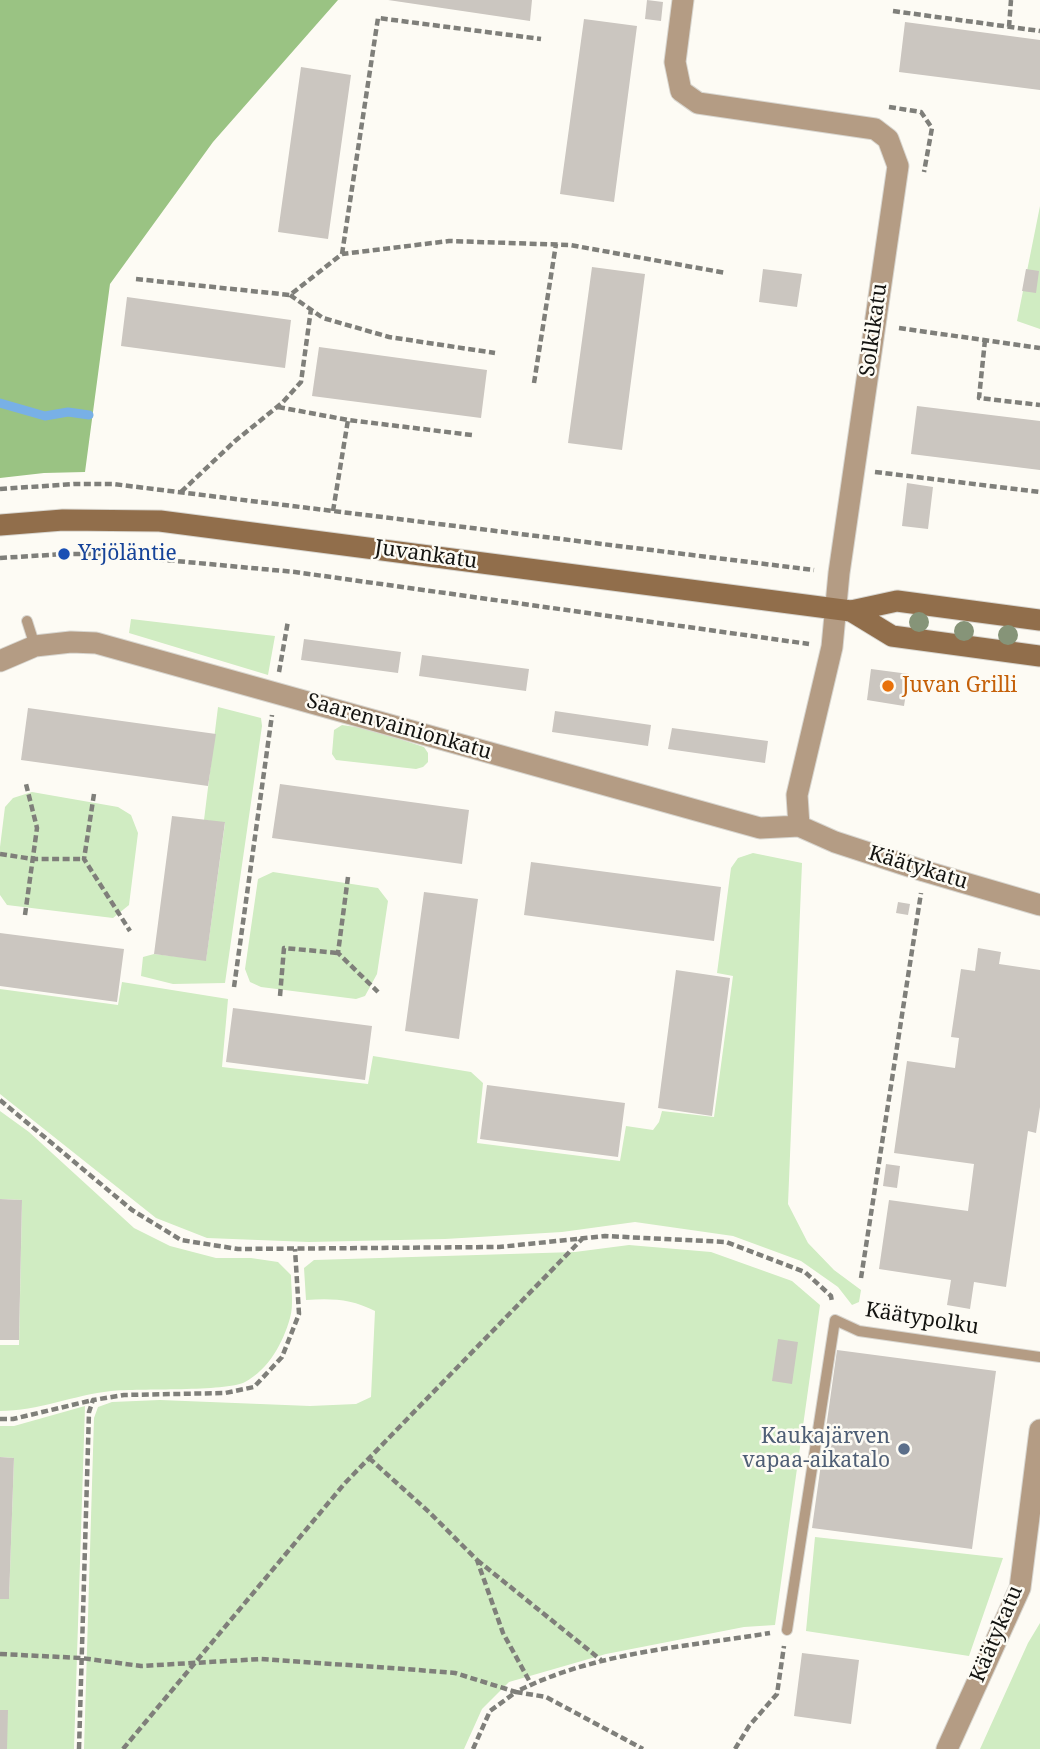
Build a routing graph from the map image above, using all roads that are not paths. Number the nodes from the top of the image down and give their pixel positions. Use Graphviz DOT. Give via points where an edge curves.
graph roads {
  1 [pos="683,0"];
  2 [pos="0,525"];
  3 [pos="843,610"];
  4 [pos="1040,620"];
  5 [pos="27,621"];
  6 [pos="35,646"];
  7 [pos="1040,656"];
  8 [pos="0,662"];
  9 [pos="799,825"];
  10 [pos="1040,905"];
  11 [pos="1040,1357"];
  12 [pos="1040,1430"];
  13 [pos="787,1630"];
  14 [pos="947,1749"];
  1 -- 3 [label="street, Solkikatu" via="675,62 681,91 698,103 875,129 888,139 898,166 839,573"];
  2 -- 3 [label="main road, Juvankatu" via="160,521"];
  3 -- 4 [label="main road, Juvankatu" via="897,601"];
  3 -- 7 [label="main road, Juvankatu" via="892,636"];
  3 -- 9 [label="street, Solkikatu" via="797,795"];
  5 -- 6 [label="lane"];
  6 -- 8 [label="street, Saarenvainionkatu"];
  6 -- 9 [label="street, Saarenvainionkatu" via="96,643 760,828"];
  9 -- 10 [label="street, Käätykatu" via="835,842"];
  11 -- 13 [label="lane, Käätypolku" via="859,1331 835,1320"];
  12 -- 14 [label="street, Käätykatu" via="1020,1588"];
}
